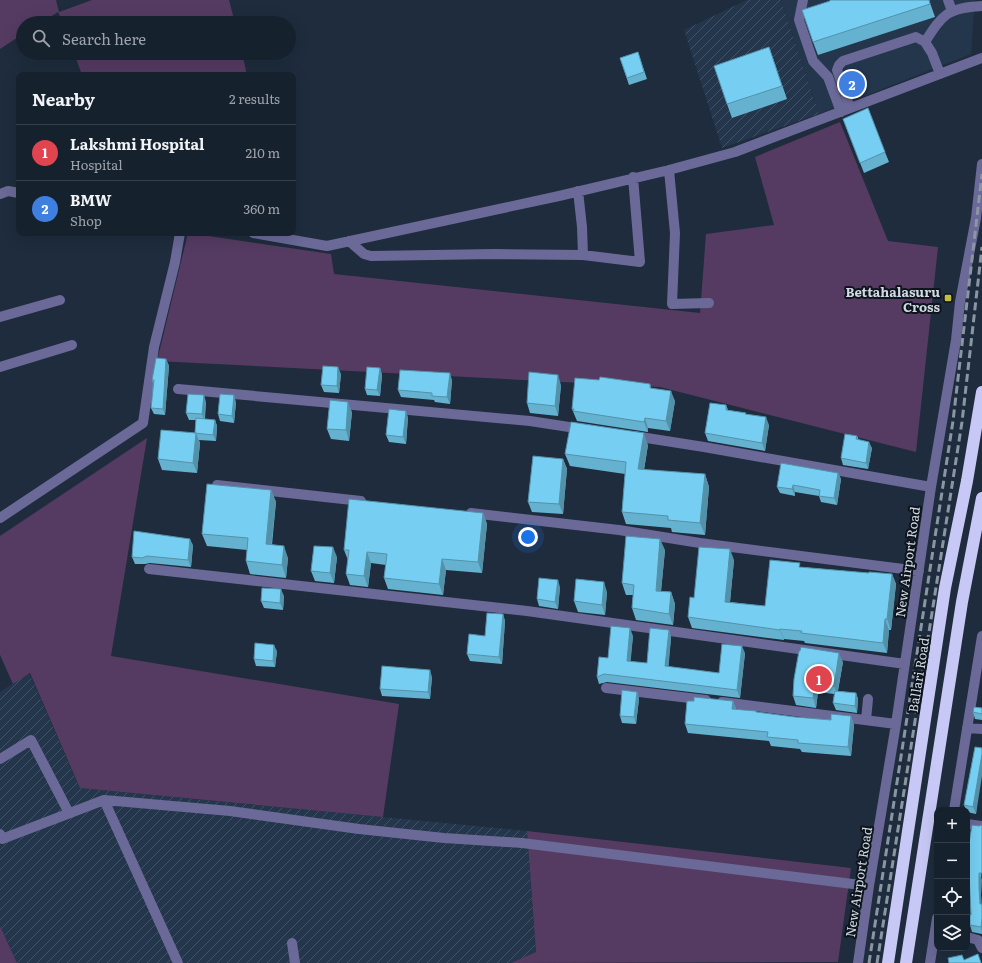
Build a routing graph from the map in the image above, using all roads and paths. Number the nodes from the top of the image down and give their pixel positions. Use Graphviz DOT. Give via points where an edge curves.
graph roads {
  1 [pos="803,0"];
  2 [pos="948,0"];
  3 [pos="982,6"];
  4 [pos="952,11"];
  5 [pos="925,42"];
  6 [pos="982,58"];
  7 [pos="940,74"];
  8 [pos="846,110"];
  9 [pos="982,164"];
  10 [pos="669,170"];
  11 [pos="633,177"];
  12 [pos="578,191"];
  13 [pos="16,192"];
  14 [pos="0,194"];
  15 [pos="179,236"];
  16 [pos="270,236"];
  17 [pos="350,241"];
  18 [pos="583,255"];
  19 [pos="60,300"];
  20 [pos="709,303"];
  21 [pos="0,317"];
  22 [pos="72,345"];
  23 [pos="0,367"];
  24 [pos="178,389"];
  25 [pos="982,392"];
  26 [pos="594,430"];
  27 [pos="625,435"];
  28 [pos="217,485"];
  29 [pos="931,487"];
  30 [pos="982,498"];
  31 [pos="372,502"];
  32 [pos="458,511"];
  33 [pos="0,518"];
  34 [pos="149,569"];
  35 [pos="919,571"];
  36 [pos="982,640"];
  37 [pos="905,664"];
  38 [pos="606,688"];
  39 [pos="977,693"];
  40 [pos="868,700"];
  41 [pos="866,720"];
  42 [pos="896,724"];
  43 [pos="967,728"];
  44 [pos="982,729"];
  45 [pos="0,759"];
  46 [pos="104,800"];
  47 [pos="954,807"];
  48 [pos="69,813"];
  49 [pos="970,824"];
  50 [pos="982,826"];
  51 [pos="0,834"];
  52 [pos="869,886"];
  53 [pos="970,938"];
  54 [pos="292,942"];
  55 [pos="934,942"];
  56 [pos="982,948"];
  57 [pos="178,963"];
  58 [pos="295,963"];
  59 [pos="858,963"];
  60 [pos="888,963"];
  61 [pos="906,963"];
  62 [pos="930,963"];
  1 -- 8 [label="street" via="799,20 810,54 828,77"];
  2 -- 4 [label="street"];
  3 -- 4 [label="street"];
  4 -- 5 [label="street" via="940,20"];
  5 -- 7 [label="street"];
  5 -- 8 [label="street" via="916,37 843,61 837,70"];
  6 -- 7 [label="street"];
  7 -- 8 [label="street"];
  8 -- 10 [label="street" via="735,152"];
  9 -- 29 [label="street, New Airport Road" via="976,218"];
  10 -- 11 [label="street"];
  10 -- 20 [label="street" via="675,233 672,304"];
  11 -- 12 [label="street"];
  11 -- 18 [label="street" via="640,262"];
  12 -- 17 [label="street"];
  12 -- 18 [label="street"];
  13 -- 14 [label="street" via="8,191"];
  15 -- 33 [label="street" via="154,347 143,423"];
  16 -- 17 [label="street" via="327,246"];
  17 -- 18 [label="street" via="364,254 372,256"];
  19 -- 21 [label="street"];
  22 -- 23 [label="street"];
  24 -- 26 [label="street" via="530,421"];
  25 -- 60 [label="highway, Ballari Road" via="945,588"];
  27 -- 29 [label="street"];
  28 -- 31 [label="street"];
  29 -- 35 [label="street, New Airport Road"];
  30 -- 61 [label="highway" via="960,610"];
  32 -- 35 [label="street"];
  34 -- 37 [label="street" via="527,611"];
  35 -- 37 [label="street, New Airport Road"];
  36 -- 39 [label="street"];
  37 -- 42 [label="street, New Airport Road"];
  38 -- 41 [label="street"];
  39 -- 43 [label="street"];
  40 -- 41 [label="street"];
  41 -- 42 [label="street"];
  42 -- 52 [label="street, New Airport Road"];
  43 -- 44 [label="street"];
  43 -- 47 [label="street"];
  45 -- 48 [label="street" via="31,740"];
  46 -- 48 [label="street"];
  46 -- 52 [label="street" via="230,811 359,829 522,844"];
  46 -- 57 [label="street"];
  48 -- 51 [label="street" via="2,839"];
  49 -- 50 [label="street"];
  52 -- 59 [label="street, New Airport Road"];
  53 -- 56 [label="street" via="978,940"];
  54 -- 58 [label="street"];
  55 -- 62 [label="street"];
}
